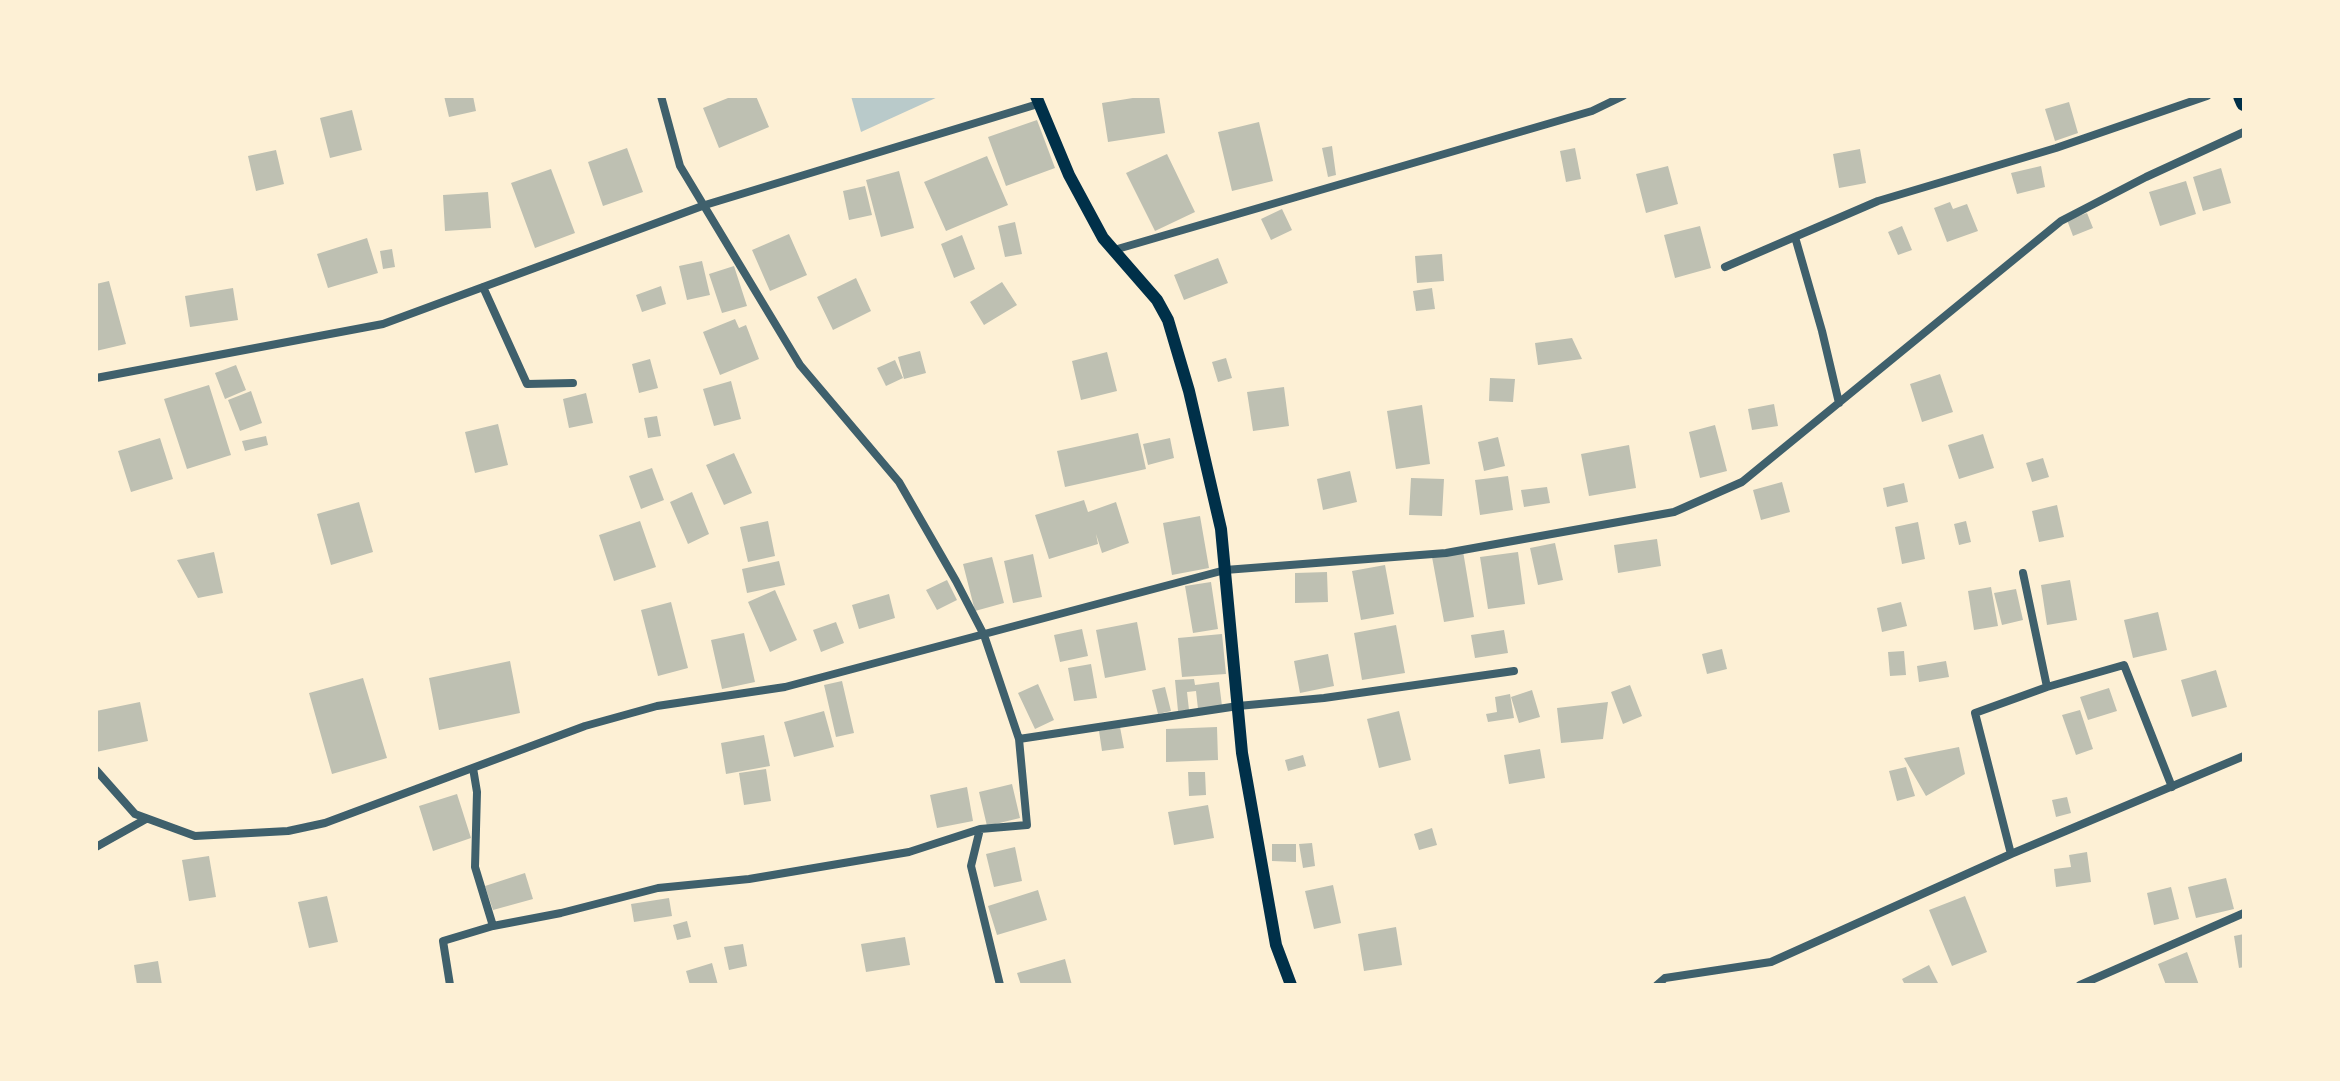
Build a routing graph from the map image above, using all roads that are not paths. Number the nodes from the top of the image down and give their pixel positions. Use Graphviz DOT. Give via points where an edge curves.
graph roads {
  1 [pos="661,96"];
  2 [pos="1623,96"];
  3 [pos="2207,96"];
  4 [pos="2241,96"];
  5 [pos="1037,100"];
  6 [pos="2244,103"];
  7 [pos="2244,132"];
  8 [pos="705,205"];
  9 [pos="1795,237"];
  10 [pos="1114,250"];
  11 [pos="1725,267"];
  12 [pos="483,287"];
  13 [pos="96,378"];
  14 [pos="573,383"];
  15 [pos="1839,403"];
  16 [pos="1225,570"];
  17 [pos="2023,573"];
  18 [pos="984,635"];
  19 [pos="1514,671"];
  20 [pos="2047,687"];
  21 [pos="1238,706"];
  22 [pos="1019,739"];
  23 [pos="2244,756"];
  24 [pos="473,768"];
  25 [pos="96,770"];
  26 [pos="2172,787"];
  27 [pos="146,819"];
  28 [pos="980,829"];
  29 [pos="96,847"];
  30 [pos="2011,854"];
  31 [pos="2244,913"];
  32 [pos="493,926"];
  33 [pos="450,985"];
  34 [pos="1000,985"];
  35 [pos="1291,985"];
  36 [pos="1657,985"];
  37 [pos="2080,985"];
  1 -- 8 [label="street" via="680,166"];
  2 -- 10 [label="street" via="1592,111"];
  3 -- 9 [label="street" via="1878,201"];
  4 -- 6 [label="highway"];
  5 -- 8 [label="street"];
  5 -- 10 [label="main road" via="1069,175"];
  7 -- 15 [label="street" via="2061,221"];
  8 -- 12 [label="street"];
  8 -- 18 [label="street" via="800,365 899,482"];
  9 -- 11 [label="street"];
  9 -- 15 [label="street"];
  10 -- 16 [label="main road" via="1168,320 1221,529"];
  12 -- 13 [label="street" via="383,324"];
  12 -- 14 [label="street" via="527,384"];
  15 -- 16 [label="street" via="1742,482 1674,512 1446,553"];
  16 -- 18 [label="street"];
  16 -- 21 [label="main road"];
  17 -- 20 [label="street"];
  18 -- 22 [label="street"];
  18 -- 24 [label="street" via="785,687 657,706 585,726"];
  19 -- 21 [label="street"];
  20 -- 26 [label="street" via="2124,665"];
  20 -- 30 [label="street" via="1975,713"];
  21 -- 22 [label="street"];
  21 -- 35 [label="main road" via="1276,945"];
  22 -- 28 [label="street" via="1027,825"];
  23 -- 26 [label="street"];
  24 -- 27 [label="street" via="325,823 288,831 195,836"];
  24 -- 32 [label="street" via="475,867"];
  25 -- 27 [label="street" via="117,797"];
  26 -- 30 [label="street"];
  27 -- 29 [label="street"];
  28 -- 32 [label="street" via="909,852 749,879 658,888"];
  28 -- 34 [label="street" via="971,866"];
  30 -- 36 [label="street" via="1771,962 1665,978"];
  31 -- 37 [label="street"];
  32 -- 33 [label="street" via="443,941"];
}
